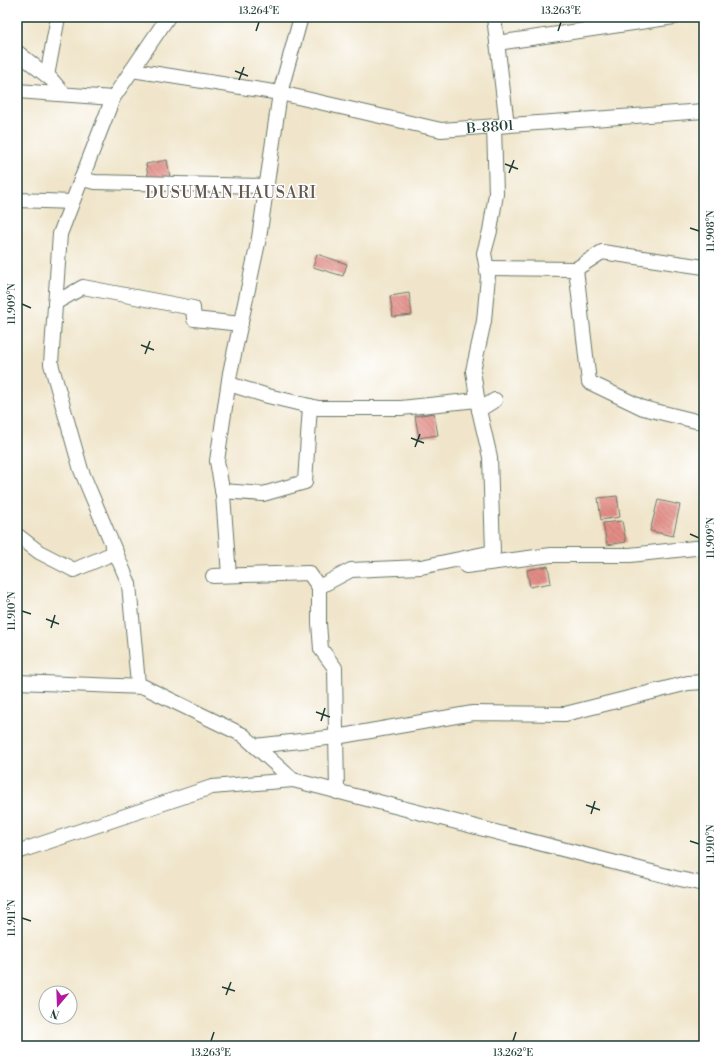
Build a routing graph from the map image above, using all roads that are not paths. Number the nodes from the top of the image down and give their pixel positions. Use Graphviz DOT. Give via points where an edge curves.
graph roads {
  1 [pos="58,17"];
  2 [pos="168,17"];
  3 [pos="301,17"];
  4 [pos="494,17"];
  5 [pos="674,17"];
  6 [pos="497,43"];
  7 [pos="17,52"];
  8 [pos="132,70"];
  9 [pos="47,76"];
  10 [pos="17,91"];
  11 [pos="280,93"];
  12 [pos="64,94"];
  13 [pos="113,98"];
  14 [pos="704,111"];
  15 [pos="501,126"];
  16 [pos="81,179"];
  17 [pos="266,186"];
  18 [pos="17,200"];
  19 [pos="72,202"];
  20 [pos="704,267"];
  21 [pos="487,268"];
  22 [pos="576,269"];
  23 [pos="55,303"];
  24 [pos="241,324"];
  25 [pos="229,384"];
  26 [pos="495,400"];
  27 [pos="478,405"];
  28 [pos="310,406"];
  29 [pos="704,423"];
  30 [pos="222,491"];
  31 [pos="17,536"];
  32 [pos="704,547"];
  33 [pos="116,552"];
  34 [pos="462,558"];
  35 [pos="229,575"];
  36 [pos="213,576"];
  37 [pos="319,587"];
  38 [pos="17,682"];
  39 [pos="704,682"];
  40 [pos="144,687"];
  41 [pos="336,737"];
  42 [pos="255,746"];
  43 [pos="293,780"];
  44 [pos="337,792"];
  45 [pos="17,852"];
  46 [pos="704,884"];
  1 -- 9 [label="street"];
  2 -- 8 [label="street"];
  3 -- 11 [label="street"];
  4 -- 6 [label="street"];
  5 -- 6 [label="street"];
  6 -- 15 [label="street"];
  7 -- 9 [label="street"];
  8 -- 11 [label="street, B-8801"];
  8 -- 13 [label="street"];
  9 -- 12 [label="street"];
  10 -- 12 [label="street"];
  11 -- 15 [label="street, B-8801" via="442,130"];
  11 -- 17 [label="street"];
  12 -- 13 [label="street"];
  13 -- 16 [label="street"];
  14 -- 15 [label="street, B-8801"];
  15 -- 21 [label="street" via="496,194 484,253"];
  16 -- 17 [label="street" via="95,182"];
  16 -- 19 [label="street"];
  17 -- 24 [label="street" via="259,238"];
  18 -- 19 [label="street"];
  19 -- 23 [label="street" via="60,234"];
  20 -- 22 [label="street" via="602,252"];
  21 -- 22 [label="street"];
  21 -- 27 [label="street" via="484,321 473,371"];
  22 -- 29 [label="street" via="589,382 643,408"];
  23 -- 24 [label="street" via="84,287 193,308 194,319"];
  23 -- 33 [label="street" via="51,364 81,470"];
  24 -- 25 [label="street"];
  25 -- 28 [label="street"];
  25 -- 30 [label="street" via="217,461"];
  26 -- 27 [label="street"];
  27 -- 28 [label="street" via="401,408"];
  27 -- 34 [label="street" via="490,457 493,552"];
  28 -- 30 [label="street" via="304,482 263,494"];
  30 -- 35 [label="street"];
  31 -- 33 [label="street" via="39,552 74,570"];
  32 -- 34 [label="street" via="630,555 551,555 464,566"];
  33 -- 40 [label="street" via="129,584 138,684"];
  34 -- 37 [label="street" via="421,567 351,570"];
  35 -- 36 [label="street"];
  35 -- 37 [label="street" via="309,573"];
  37 -- 41 [label="street" via="321,649 335,668"];
  38 -- 40 [label="street"];
  39 -- 41 [label="street" via="688,683 565,714 473,714"];
  40 -- 42 [label="street" via="243,735"];
  41 -- 42 [label="street"];
  41 -- 44 [label="street"];
  42 -- 43 [label="street"];
  43 -- 44 [label="street"];
  43 -- 45 [label="street" via="212,787"];
  44 -- 46 [label="street"];
}
